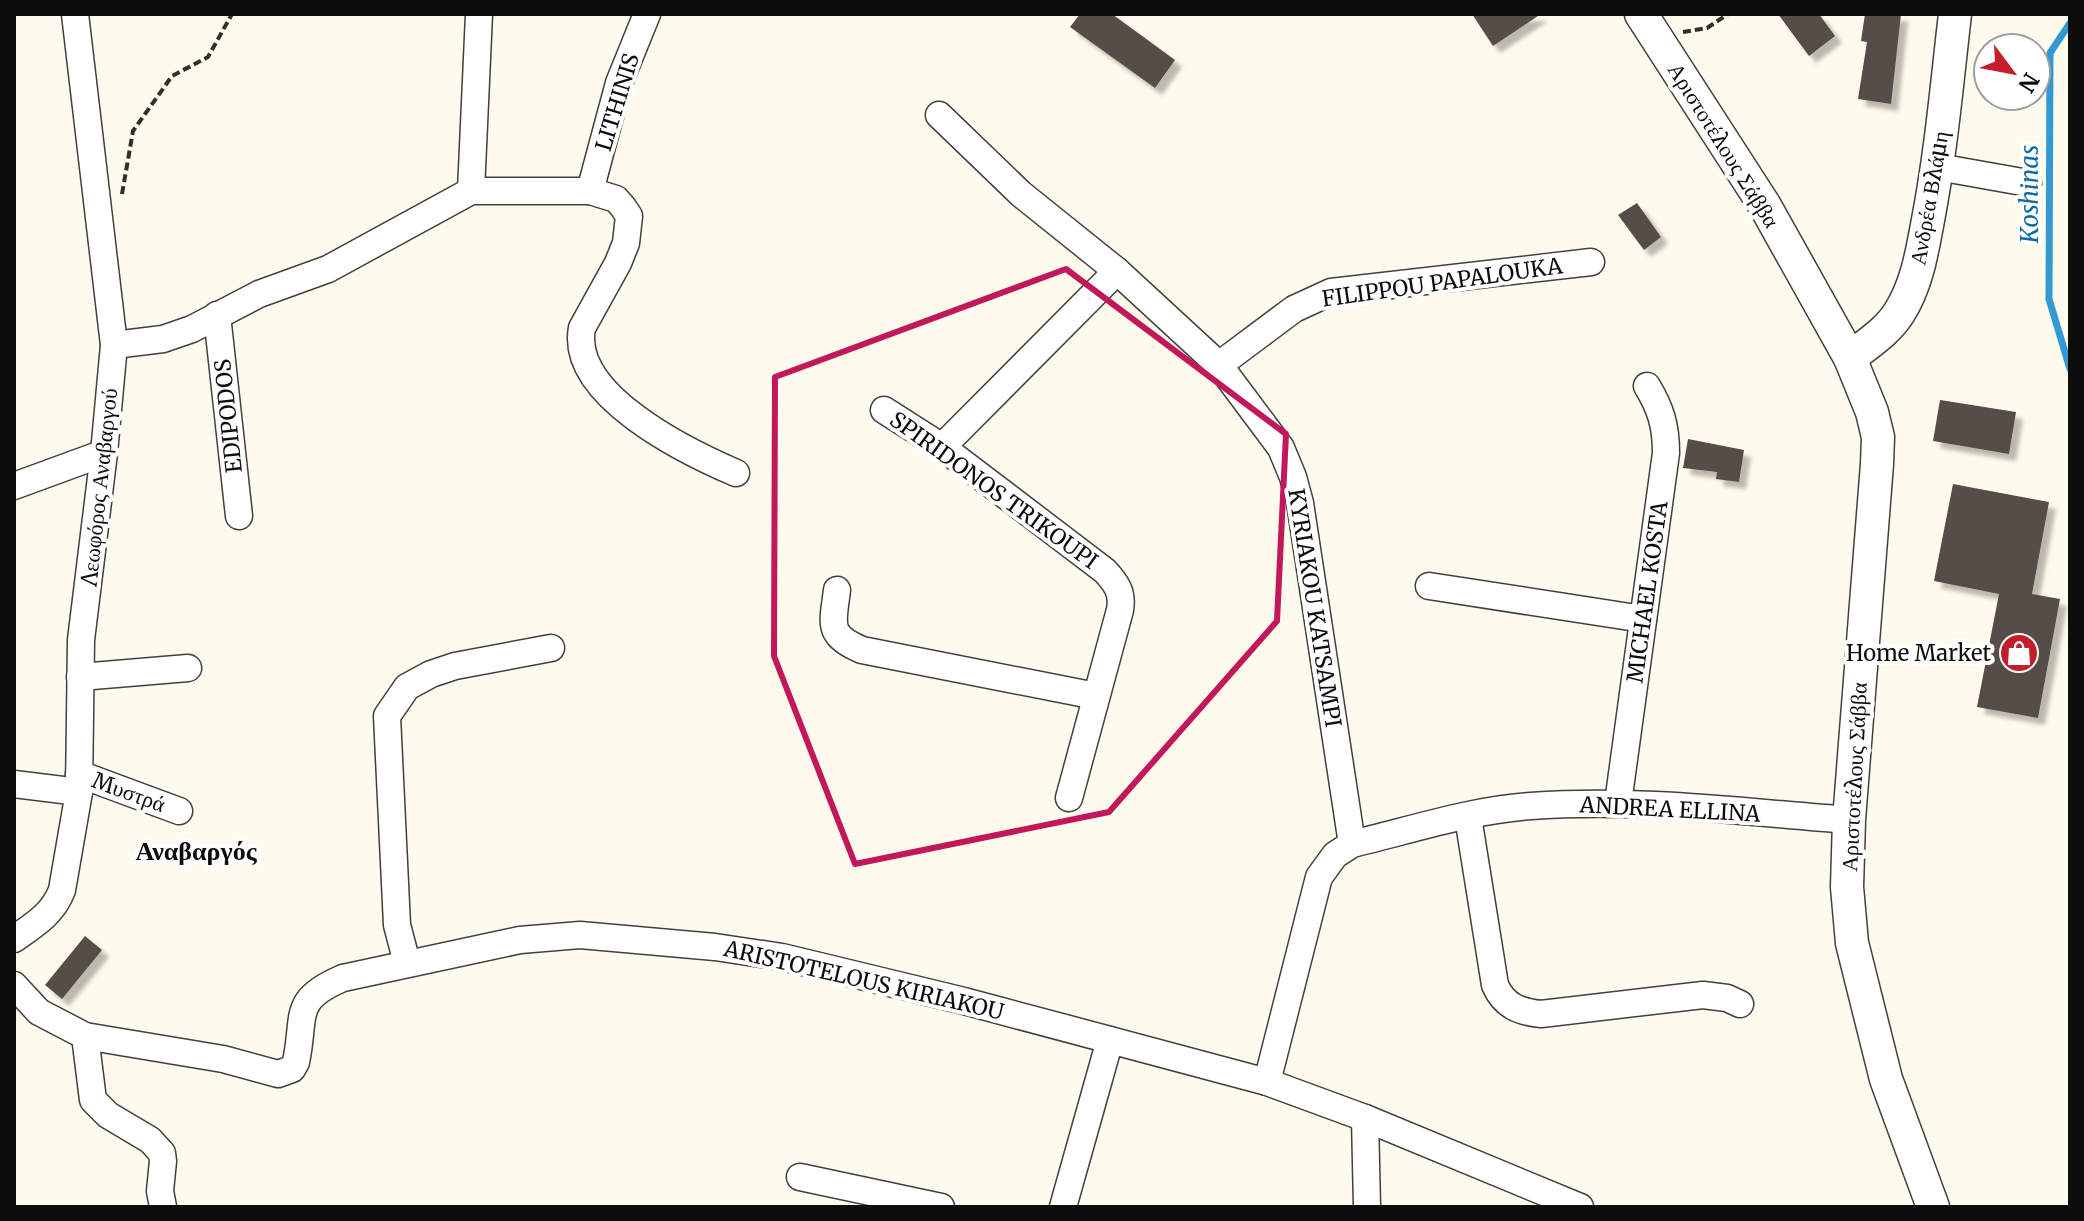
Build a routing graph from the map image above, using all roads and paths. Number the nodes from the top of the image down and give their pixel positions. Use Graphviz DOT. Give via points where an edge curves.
graph roads {
  1 [pos="75,14"];
  2 [pos="232,14"];
  3 [pos="479,14"];
  4 [pos="647,14"];
  5 [pos="1728,14"];
  6 [pos="1955,14"];
  7 [pos="1648,25"];
  8 [pos="939,115"];
  9 [pos="1938,167"];
  10 [pos="2028,183"];
  11 [pos="471,191"];
  12 [pos="590,191"];
  13 [pos="99,224"];
  14 [pos="1591,262"];
  15 [pos="1117,271"];
  16 [pos="217,315"];
  17 [pos="114,345"];
  18 [pos="1850,358"];
  19 [pos="1219,365"];
  20 [pos="1647,386"];
  21 [pos="884,410"];
  22 [pos="942,447"];
  23 [pos="104,453"];
  24 [pos="736,473"];
  25 [pos="14,486"];
  26 [pos="239,516"];
  27 [pos="1429,586"];
  28 [pos="837,590"];
  29 [pos="1643,619"];
  30 [pos="551,648"];
  31 [pos="188,668"];
  32 [pos="80,677"];
  33 [pos="1096,696"];
  34 [pos="79,783"];
  35 [pos="14,784"];
  36 [pos="1069,798"];
  37 [pos="1618,803"];
  38 [pos="179,811"];
  39 [pos="1468,817"];
  40 [pos="1849,820"];
  41 [pos="1352,844"];
  42 [pos="14,939"];
  43 [pos="407,963"];
  44 [pos="14,985"];
  45 [pos="1740,1004"];
  46 [pos="85,1036"];
  47 [pos="1110,1040"];
  48 [pos="1267,1082"];
  49 [pos="1365,1118"];
  50 [pos="800,1177"];
  51 [pos="163,1207"];
  52 [pos="941,1207"];
  53 [pos="1063,1207"];
  54 [pos="1367,1207"];
  55 [pos="1580,1207"];
  56 [pos="1933,1207"];
  1 -- 13 [label="street, Λεωφόρος Αναβαργού"];
  2 -- 13 [label="path" via="208,57 172,76 133,131 121,197"];
  3 -- 11 [label="street"];
  4 -- 12 [label="street, LITHINIS" via="619,83"];
  5 -- 7 [label="path" via="1707,28"];
  6 -- 9 [label="street, Ανδρέα Βλάμη"];
  7 -- 18 [label="street, Αριστοτέλους Σάββα" via="1765,206"];
  8 -- 15 [label="street, KYRIAKOU KATSAMPI" via="1021,194"];
  9 -- 10 [label="street"];
  9 -- 18 [label="street, Ανδρέα Βλάμη" via="1911,292 1882,333"];
  11 -- 12 [label="street"];
  11 -- 16 [label="street" via="328,269"];
  12 -- 24 [label="street" via="616,199 629,216 618,263 582,328 587,366 623,409 687,452"];
  13 -- 17 [label="street, Λεωφόρος Αναβαργού"];
  14 -- 19 [label="street, FILIPPOU PAPALOUKA" via="1331,292 1294,309"];
  15 -- 19 [label="street, KYRIAKOU KATSAMPI"];
  15 -- 22 [label="street"];
  16 -- 17 [label="street" via="163,339"];
  16 -- 26 [label="street, EDIPODOS"];
  17 -- 23 [label="street, Λεωφόρος Αναβαργού"];
  18 -- 40 [label="street, Αριστοτέλους Σάββα" via="1878,437"];
  19 -- 41 [label="street, KYRIAKOU KATSAMPI" via="1281,448 1293,477"];
  20 -- 29 [label="street, MICHAEL KOSTA" via="1661,409 1666,453"];
  21 -- 22 [label="street, SPIRIDONOS TRIKOUPI"];
  22 -- 33 [label="street, SPIRIDONOS TRIKOUPI" via="1117,584 1120,610"];
  23 -- 25 [label="street"];
  23 -- 32 [label="street, Λεωφόρος Αναβαργού"];
  27 -- 29 [label="street"];
  28 -- 33 [label="street" via="834,632 862,650"];
  29 -- 37 [label="street, MICHAEL KOSTA"];
  30 -- 43 [label="street" via="431,674 407,687 387,716 397,925"];
  31 -- 32 [label="street"];
  32 -- 34 [label="street, Λεωφόρος Αναβαργού"];
  33 -- 36 [label="street, SPIRIDONOS TRIKOUPI"];
  34 -- 35 [label="street, Μυστρά"];
  34 -- 38 [label="street, Μυστρά"];
  34 -- 42 [label="street, Λεωφόρος Αναβαργού" via="58,902"];
  37 -- 39 [label="street, ANDREA ELLINA" via="1531,806"];
  37 -- 40 [label="street, ANDREA ELLINA"];
  39 -- 41 [label="street, ANDREA ELLINA"];
  39 -- 45 [label="street" via="1495,985 1510,1006 1541,1014 1703,995"];
  40 -- 56 [label="street, Αριστοτέλους Σάββα" via="1852,943 1886,1079"];
  41 -- 48 [label="street" via="1326,863 1319,877"];
  43 -- 46 [label="street, ARISTOTELOUS KIRIAKOU" via="343,978 310,996 303,1007 296,1062 285,1073"];
  43 -- 47 [label="street, ARISTOTELOUS KIRIAKOU" via="520,940 580,935 715,947 782,957"];
  44 -- 46 [label="street, ARISTOTELOUS KIRIAKOU" via="39,1012"];
  46 -- 51 [label="street" via="93,1100 162,1153"];
  47 -- 48 [label="street, ARISTOTELOUS KIRIAKOU"];
  47 -- 53 [label="street"];
  48 -- 49 [label="street, ARISTOTELOUS KIRIAKOU"];
  49 -- 54 [label="street"];
  49 -- 55 [label="street, ARISTOTELOUS KIRIAKOU"];
  50 -- 52 [label="street"];
}
